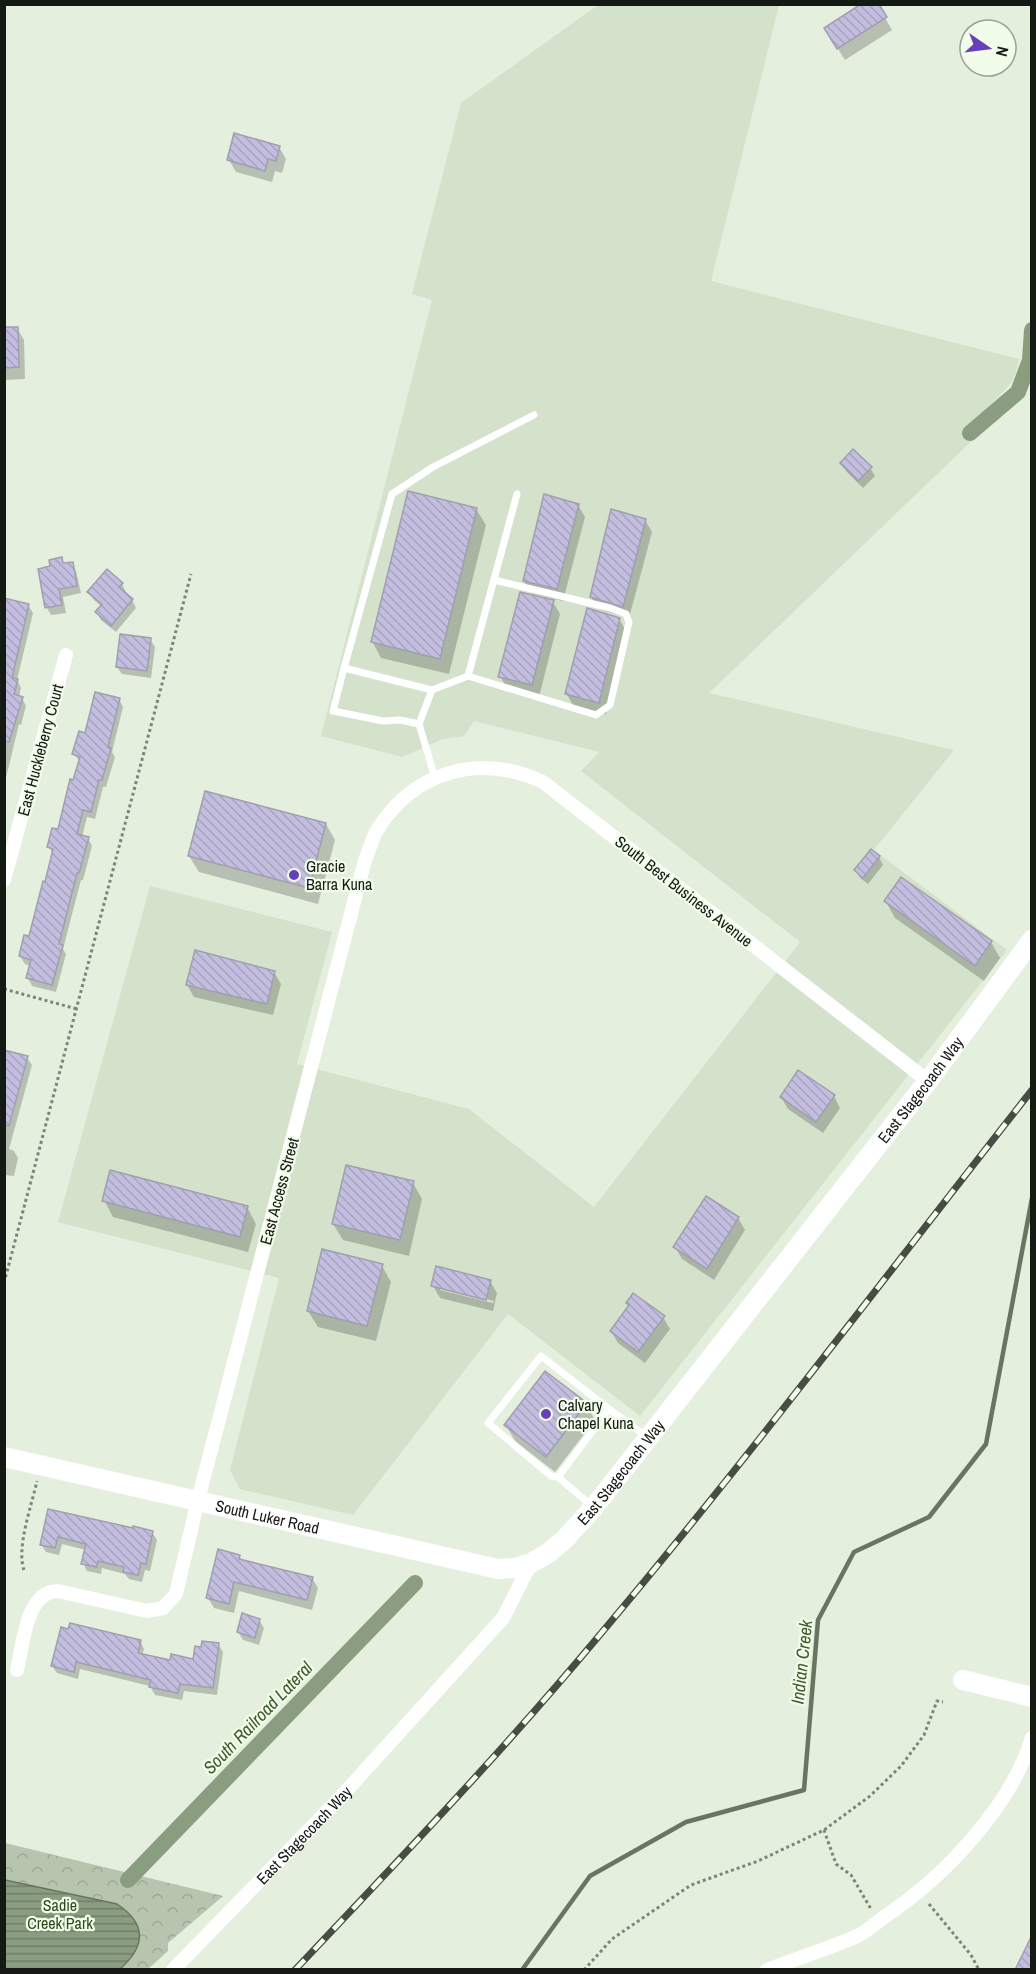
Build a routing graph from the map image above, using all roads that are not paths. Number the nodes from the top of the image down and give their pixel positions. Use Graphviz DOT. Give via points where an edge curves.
graph roads {
  1 [pos="534,415"];
  2 [pos="517,494"];
  3 [pos="494,580"];
  4 [pos="66,655"];
  5 [pos="344,668"];
  6 [pos="468,676"];
  7 [pos="432,690"];
  8 [pos="419,724"];
  9 [pos="435,778"];
  10 [pos="419,787"];
  11 [pos="5,874"];
  12 [pos="1032,940"];
  13 [pos="928,1081"];
  14 [pos="609,1409"];
  15 [pos="649,1438"];
  16 [pos="4,1457"];
  17 [pos="558,1477"];
  18 [pos="198,1500"];
  19 [pos="594,1507"];
  20 [pos="531,1563"];
  21 [pos="17,1670"];
  22 [pos="963,1680"];
  23 [pos="1032,1697"];
  24 [pos="1032,1738"];
  25 [pos="792,1965"];
  26 [pos="173,1970"];
  27 [pos="767,1970"];
  1 -- 5 [label="lane" via="433,467 392,494"];
  2 -- 3 [label="lane"];
  3 -- 6 [label="lane"];
  3 -- 6 [label="lane" via="626,614 629,622 610,705 596,714 586,712"];
  4 -- 11 [label="street, East Huckleberry Court"];
  5 -- 7 [label="lane"];
  5 -- 8 [label="lane" via="333,711"];
  6 -- 7 [label="lane"];
  7 -- 8 [label="lane"];
  8 -- 9 [label="lane"];
  9 -- 10 [label="street, South Best Business Avenue"];
  9 -- 13 [label="street, South Best Business Avenue" via="453,771 490,767 526,774 543,782"];
  10 -- 18 [label="street, East Access Street" via="376,831 365,860"];
  12 -- 13 [label="street, East Stagecoach Way"];
  13 -- 15 [label="street, East Stagecoach Way"];
  14 -- 15 [label="lane"];
  14 -- 17 [label="lane"];
  14 -- 17 [label="lane" via="541,1356 488,1423"];
  15 -- 19 [label="street, East Stagecoach Way"];
  16 -- 18 [label="street, South Luker Road"];
  17 -- 19 [label="lane"];
  18 -- 20 [label="street, South Luker Road" via="498,1569"];
  18 -- 21 [label="street, East Access Street" via="176,1594 164,1608 147,1611 58,1591 43,1594 32,1608"];
  19 -- 20 [label="street, East Stagecoach Way" via="564,1540"];
  20 -- 26 [label="street, East Stagecoach Way" via="503,1618 338,1800"];
  22 -- 23 [label="street"];
  24 -- 25 [label="street" via="1026,1758 1001,1801 954,1860 916,1895 859,1935"];
  25 -- 27 [label="street"];
}
